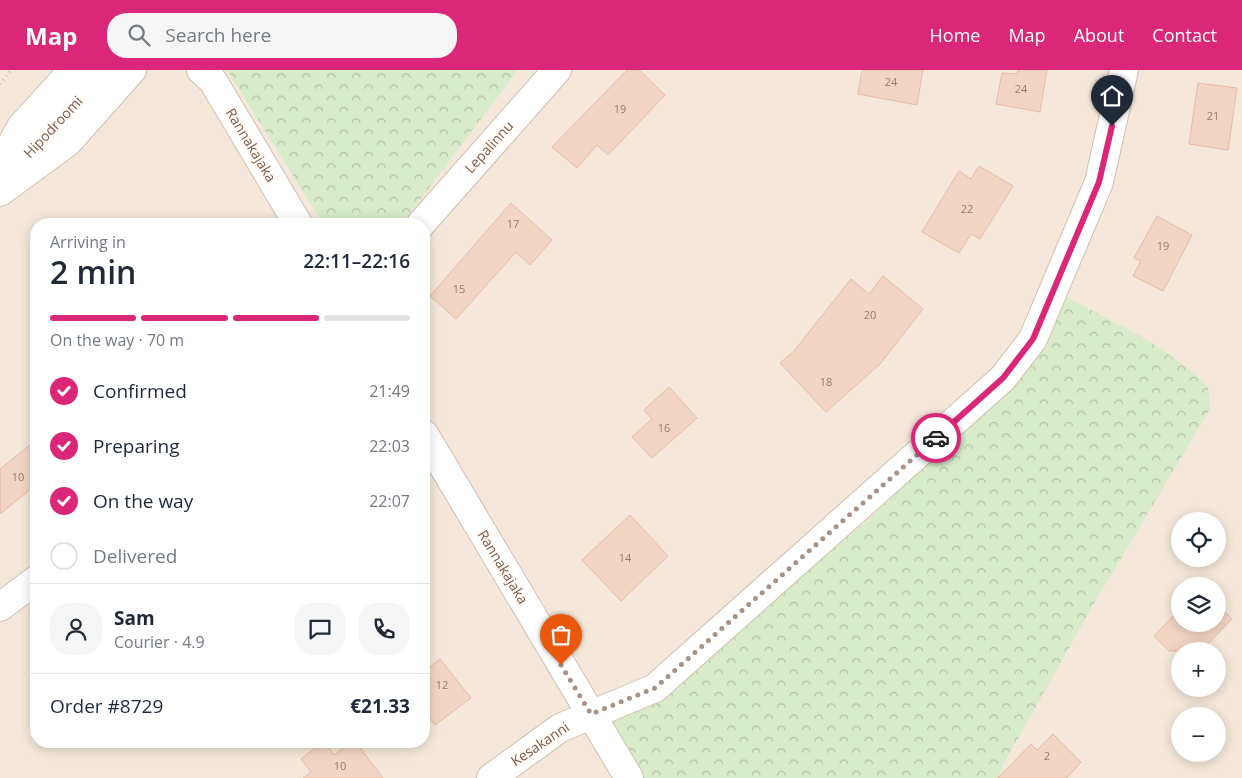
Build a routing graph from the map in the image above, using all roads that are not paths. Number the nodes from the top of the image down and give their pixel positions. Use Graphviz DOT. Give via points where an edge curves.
graph roads {
  1 [pos="73,70"];
  2 [pos="106,70"];
  3 [pos="132,70"];
  4 [pos="201,70"];
  5 [pos="557,70"];
  6 [pos="1124,70"];
  7 [pos="0,165"];
  8 [pos="0,183"];
  9 [pos="0,192"];
  10 [pos="294,218"];
  11 [pos="426,218"];
  12 [pos="430,444"];
  13 [pos="30,584"];
  14 [pos="0,607"];
  15 [pos="591,714"];
  16 [pos="490,778"];
  17 [pos="629,778"];
  1 -- 7 [label="street" via="21,128"];
  2 -- 8 [label="street, Hipodroomi"];
  3 -- 9 [label="street" via="68,142"];
  4 -- 10 [label="street, Rannakajaka" via="213,81"];
  5 -- 11 [label="street, Lepalinnu"];
  6 -- 15 [label="street, Kesakanni" via="1099,182 1033,339 1003,378 655,688"];
  12 -- 15 [label="street, Rannakajaka"];
  13 -- 14 [label="street"];
  15 -- 16 [label="street, Kesakanni" via="560,728"];
  15 -- 17 [label="street, Rannakajaka"];
}
